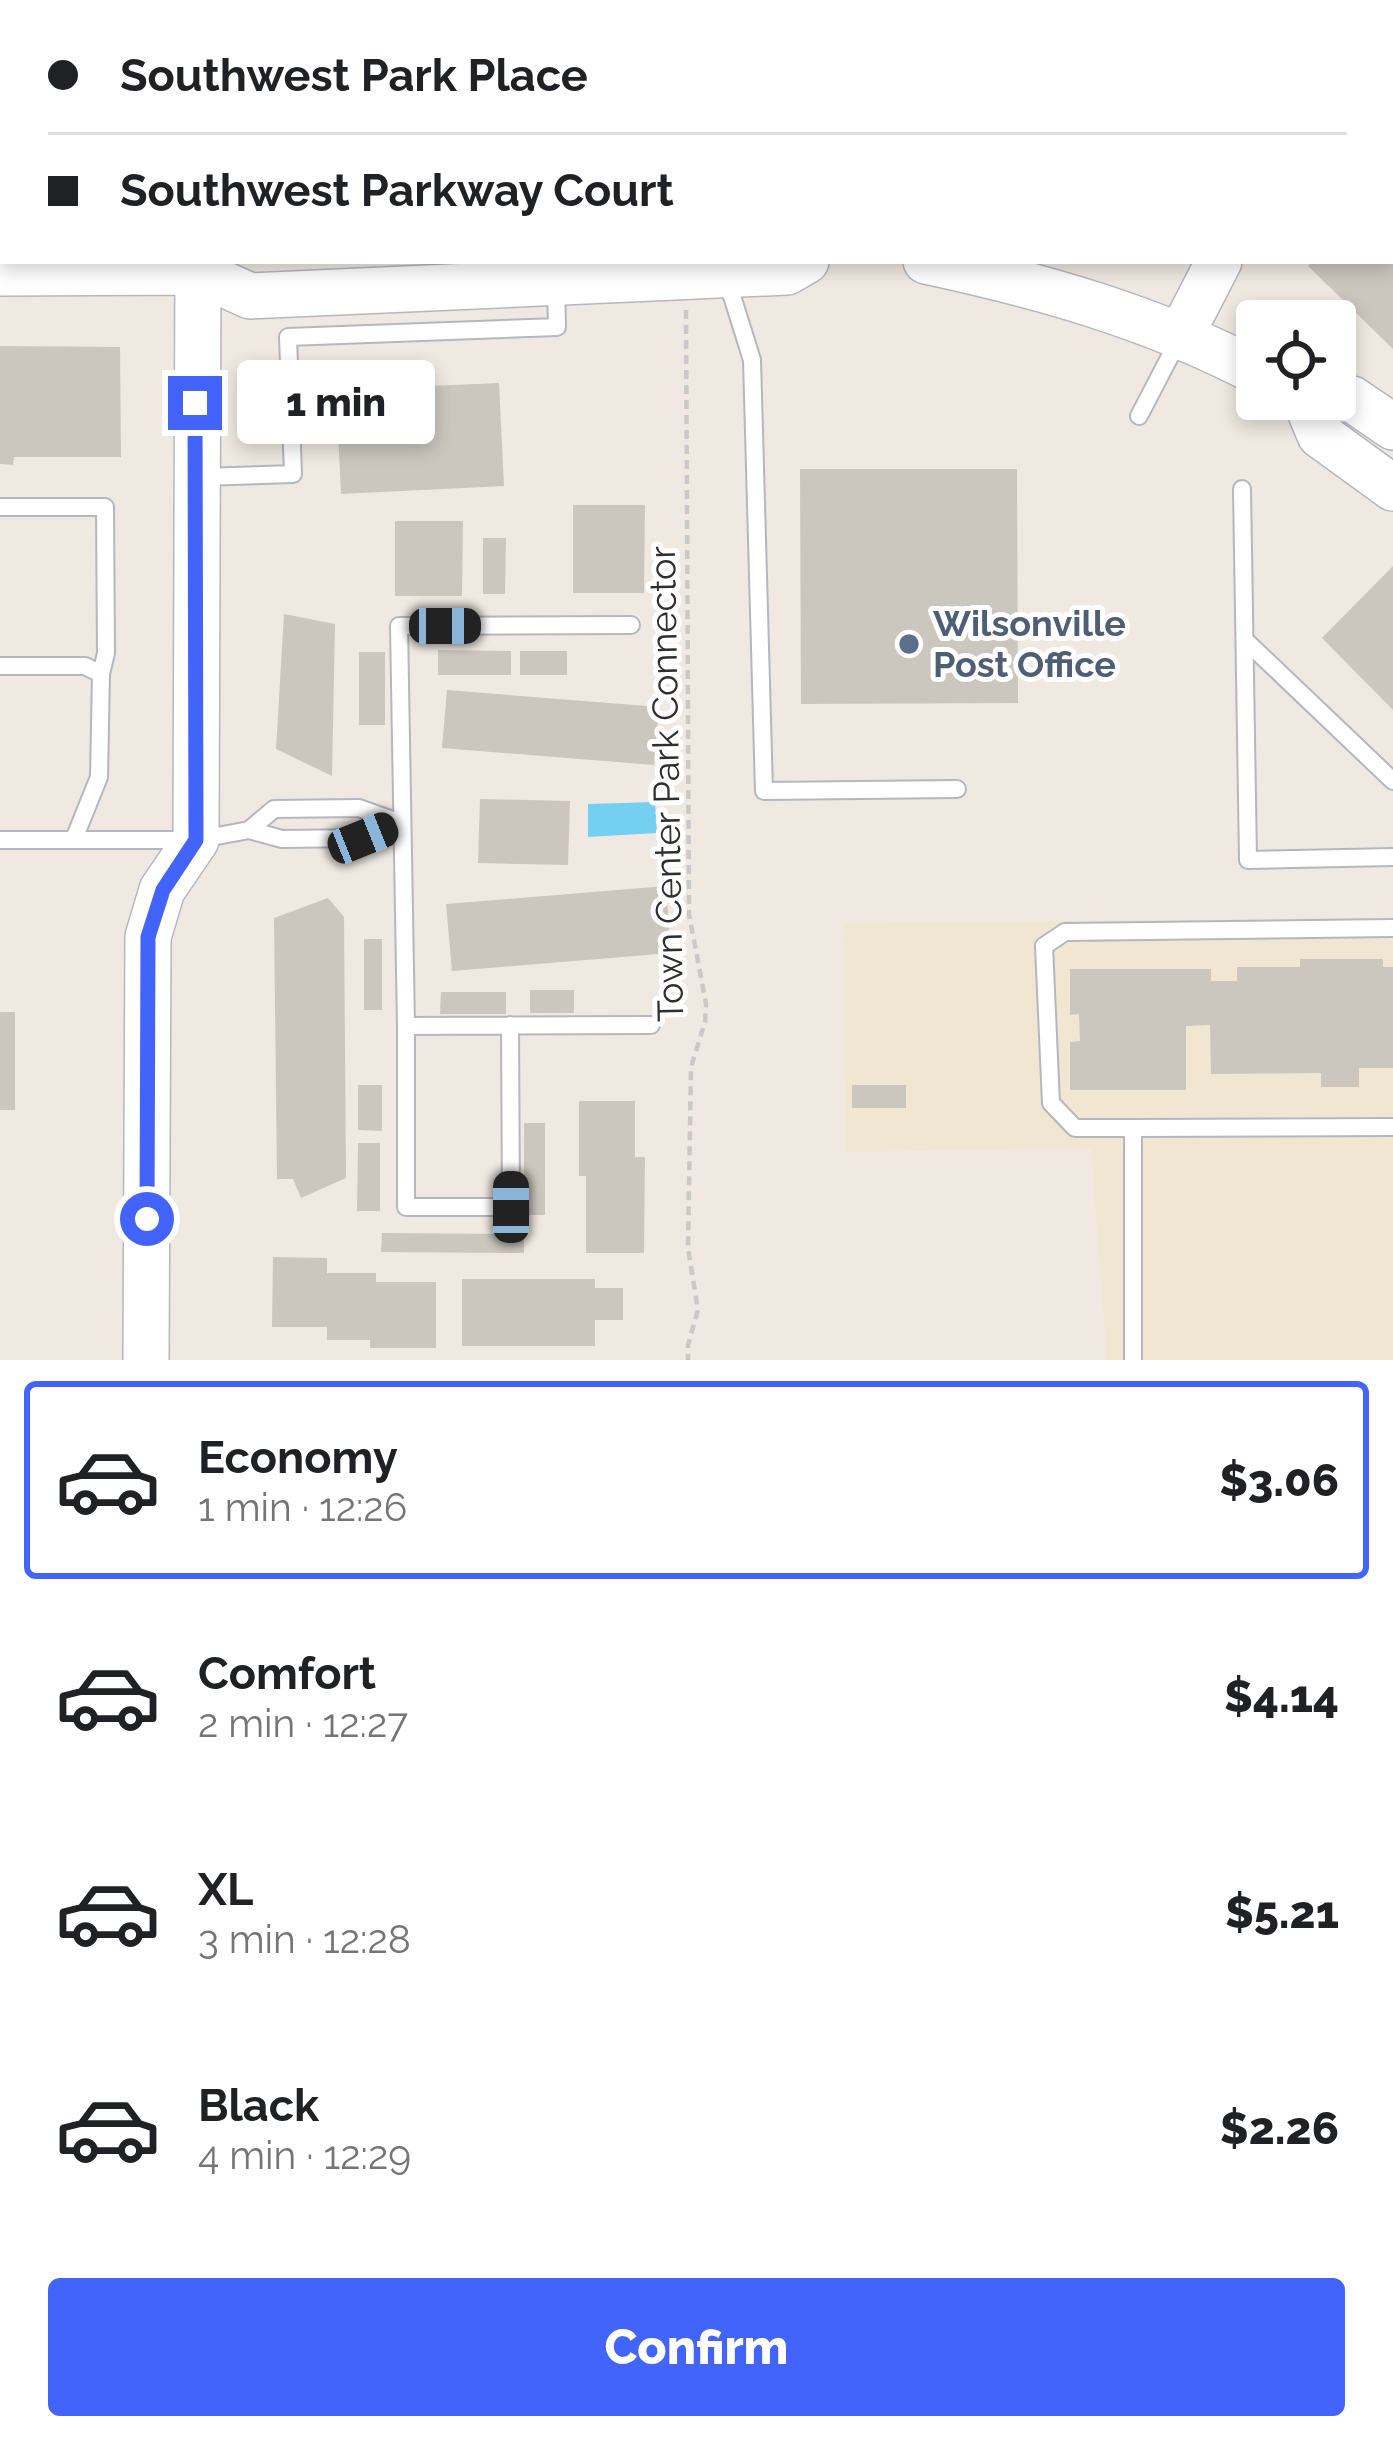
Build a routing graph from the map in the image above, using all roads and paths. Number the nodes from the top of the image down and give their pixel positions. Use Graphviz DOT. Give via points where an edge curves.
graph roads {
  1 [pos="801,264"];
  2 [pos="946,264"];
  3 [pos="1217,264"];
  4 [pos="205,265"];
  5 [pos="0,273"];
  6 [pos="705,274"];
  7 [pos="556,281"];
  8 [pos="1181,335"];
  9 [pos="1236,362"];
  10 [pos="1356,401"];
  11 [pos="1139,416"];
  12 [pos="1314,420"];
  13 [pos="1389,420"];
  14 [pos="195,477"];
  15 [pos="1393,488"];
  16 [pos="1242,489"];
  17 [pos="0,507"];
  18 [pos="632,625"];
  19 [pos="1245,640"];
  20 [pos="0,666"];
  21 [pos="101,674"];
  22 [pos="1393,781"];
  23 [pos="957,789"];
  24 [pos="400,823"];
  25 [pos="249,830"];
  26 [pos="74,839"];
  27 [pos="0,840"];
  28 [pos="196,840"];
  29 [pos="1393,857"];
  30 [pos="1393,928"];
  31 [pos="510,1025"];
  32 [pos="651,1025"];
  33 [pos="406,1026"];
  34 [pos="1393,1127"];
  35 [pos="1133,1128"];
  36 [pos="146,1360"];
  37 [pos="688,1360"];
  38 [pos="1133,1360"];
  1 -- 6 [label="main road" via="787,272"];
  2 -- 8 [label="main road" via="1061,292"];
  3 -- 8 [label="main road"];
  4 -- 5 [label="main road"];
  4 -- 7 [label="main road" via="250,296"];
  4 -- 14 [label="main road"];
  6 -- 7 [label="main road"];
  6 -- 23 [label="lane" via="752,360 764,790"];
  6 -- 37 [label="path, Town Center Park Connector" via="688,914 706,1004 691,1066 688,1248 698,1310"];
  7 -- 14 [label="lane" via="557,327 288,337 293,474"];
  8 -- 9 [label="main road"];
  8 -- 11 [label="lane"];
  10 -- 13 [label="main road"];
  12 -- 15 [label="main road" via="1320,435"];
  14 -- 28 [label="main road"];
  16 -- 19 [label="lane"];
  17 -- 21 [label="lane" via="105,507"];
  18 -- 24 [label="lane" via="399,626"];
  19 -- 22 [label="lane"];
  19 -- 29 [label="lane" via="1248,860"];
  20 -- 21 [label="lane" via="85,666"];
  21 -- 26 [label="lane" via="99,777"];
  24 -- 25 [label="lane" via="363,838 282,839"];
  24 -- 25 [label="lane" via="359,808 274,809"];
  24 -- 33 [label="lane"];
  25 -- 28 [label="lane"];
  26 -- 27 [label="lane"];
  26 -- 28 [label="lane"];
  28 -- 36 [label="main road" via="163,890 148,937"];
  30 -- 35 [label="lane" via="1065,932 1044,946 1051,1103 1076,1128"];
  31 -- 32 [label="lane"];
  31 -- 33 [label="lane"];
  31 -- 33 [label="lane" via="511,1207 406,1207"];
  34 -- 35 [label="lane"];
  35 -- 38 [label="lane"];
}
